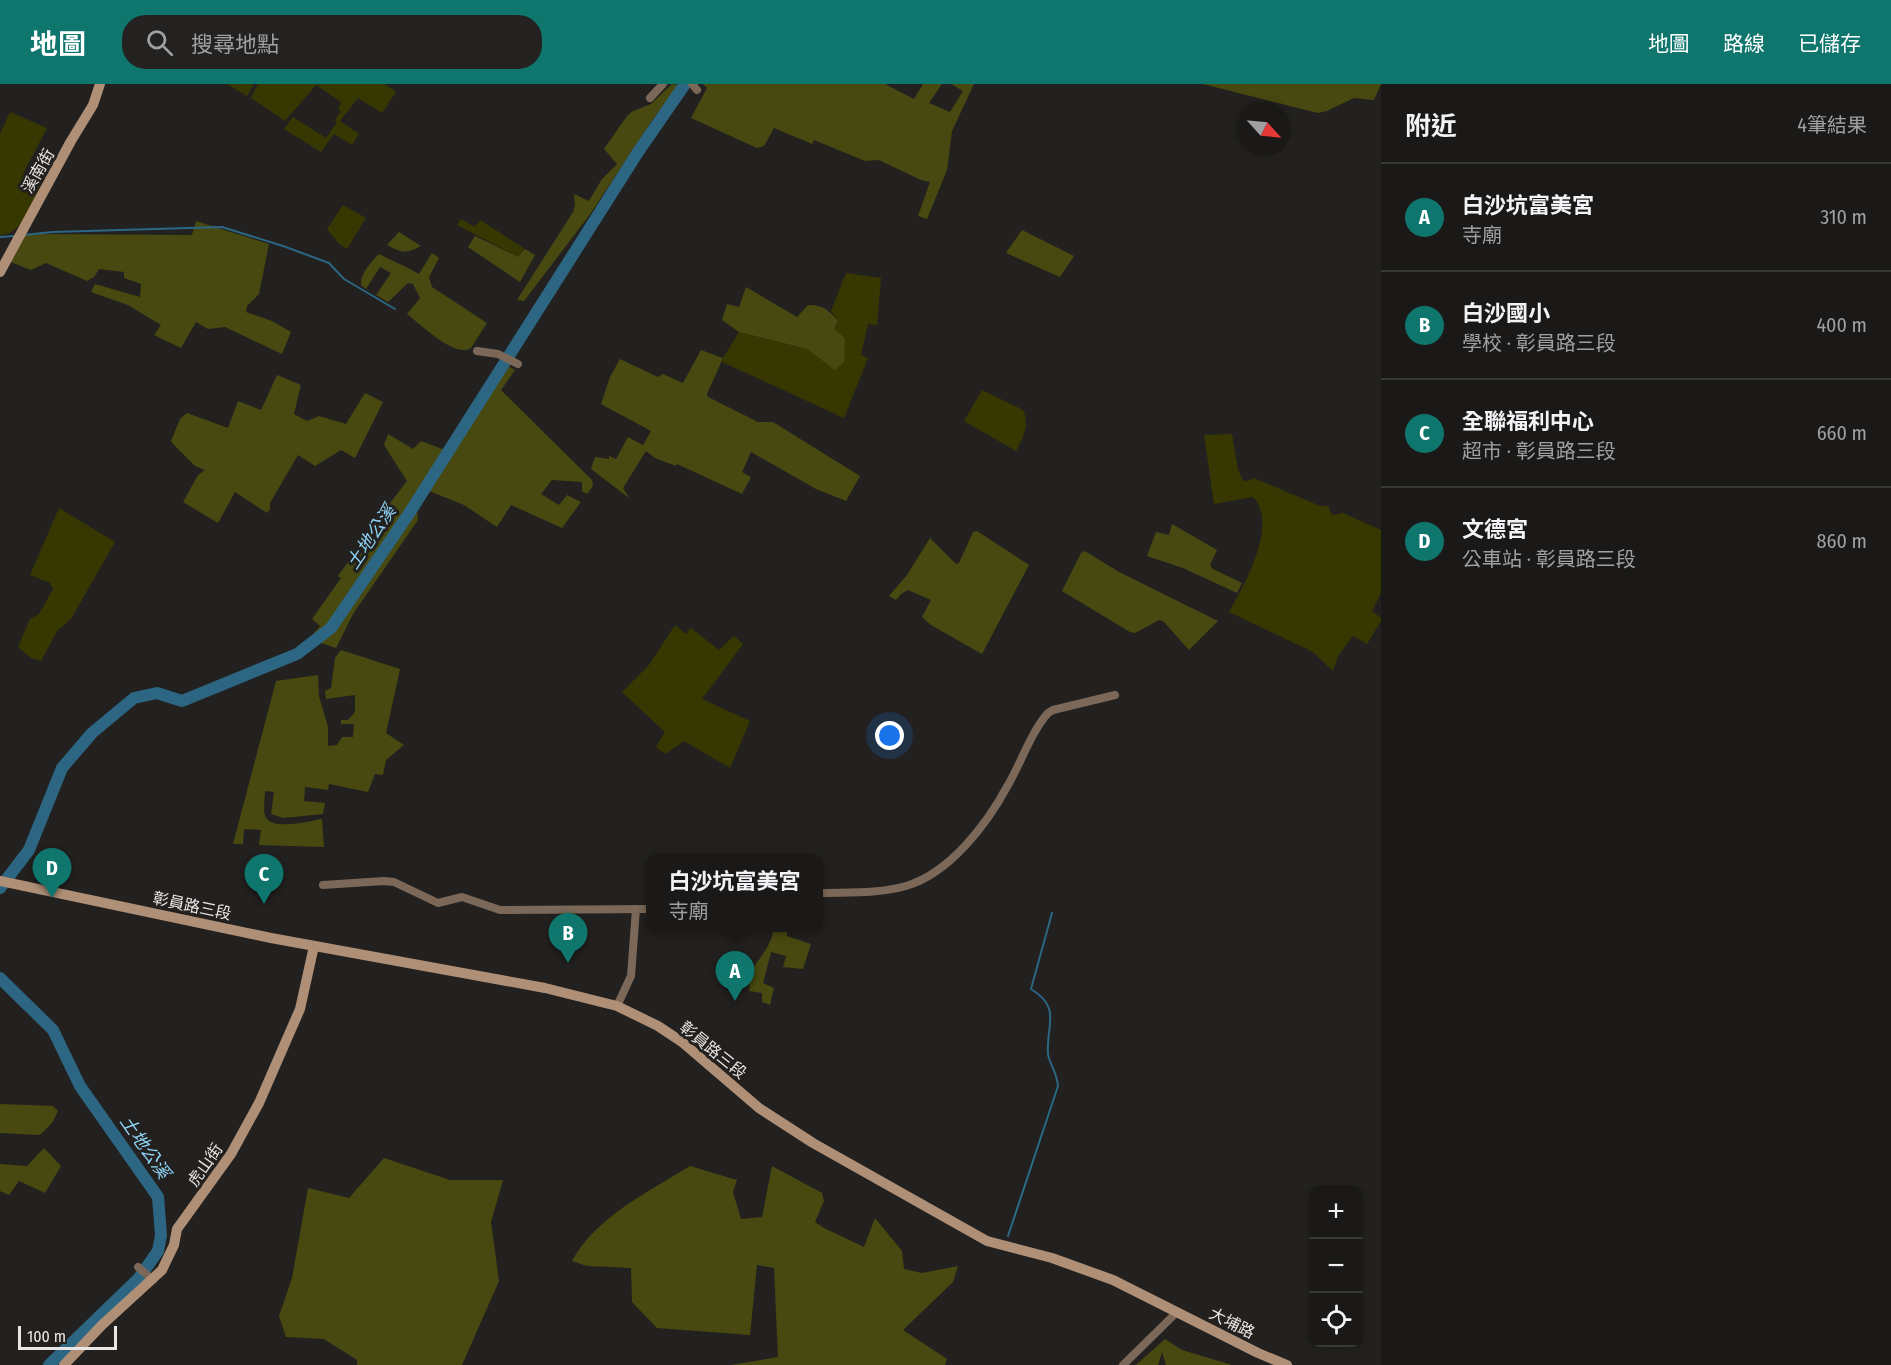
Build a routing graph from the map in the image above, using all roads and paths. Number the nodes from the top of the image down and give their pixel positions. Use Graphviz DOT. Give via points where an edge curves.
graph roads {
  1 [pos="100,84"];
  2 [pos="663,84"];
  3 [pos="650,98"];
  4 [pos="0,272"];
  5 [pos="477,351"];
  6 [pos="515,362"];
  7 [pos="1115,695"];
  8 [pos="0,881"];
  9 [pos="323,885"];
  10 [pos="823,893"];
  11 [pos="636,909"];
  12 [pos="646,909"];
  13 [pos="315,946"];
  14 [pos="617,1006"];
  15 [pos="138,1266"];
  16 [pos="153,1280"];
  17 [pos="1164,1304"];
  18 [pos="1177,1312"];
  19 [pos="64,1365"];
  20 [pos="1124,1365"];
  21 [pos="1287,1365"];
  1 -- 4 [label="main road, 溪南街" via="93,105"];
  2 -- 3 [label="street"];
  5 -- 6 [label="street"];
  7 -- 10 [label="street" via="1048,713 997,806 937,872 903,886 870,892"];
  8 -- 13 [label="main road, 彰員路三段"];
  9 -- 11 [label="street" via="394,882 438,903 462,897 500,910"];
  11 -- 12 [label="street"];
  11 -- 14 [label="street" via="630,976"];
  13 -- 14 [label="main road, 彰員路三段" via="545,988"];
  13 -- 16 [label="main road, 虎山街" via="300,1009 259,1103 231,1154 177,1229 174,1245"];
  14 -- 17 [label="main road, 彰員路三段" via="682,1042 759,1108 813,1143 987,1241 1052,1258"];
  15 -- 16 [label="street"];
  16 -- 19 [label="main road, 虎山街"];
  17 -- 18 [label="main road, 大埔路"];
  18 -- 20 [label="street"];
  18 -- 21 [label="main road, 大埔路"];
}
